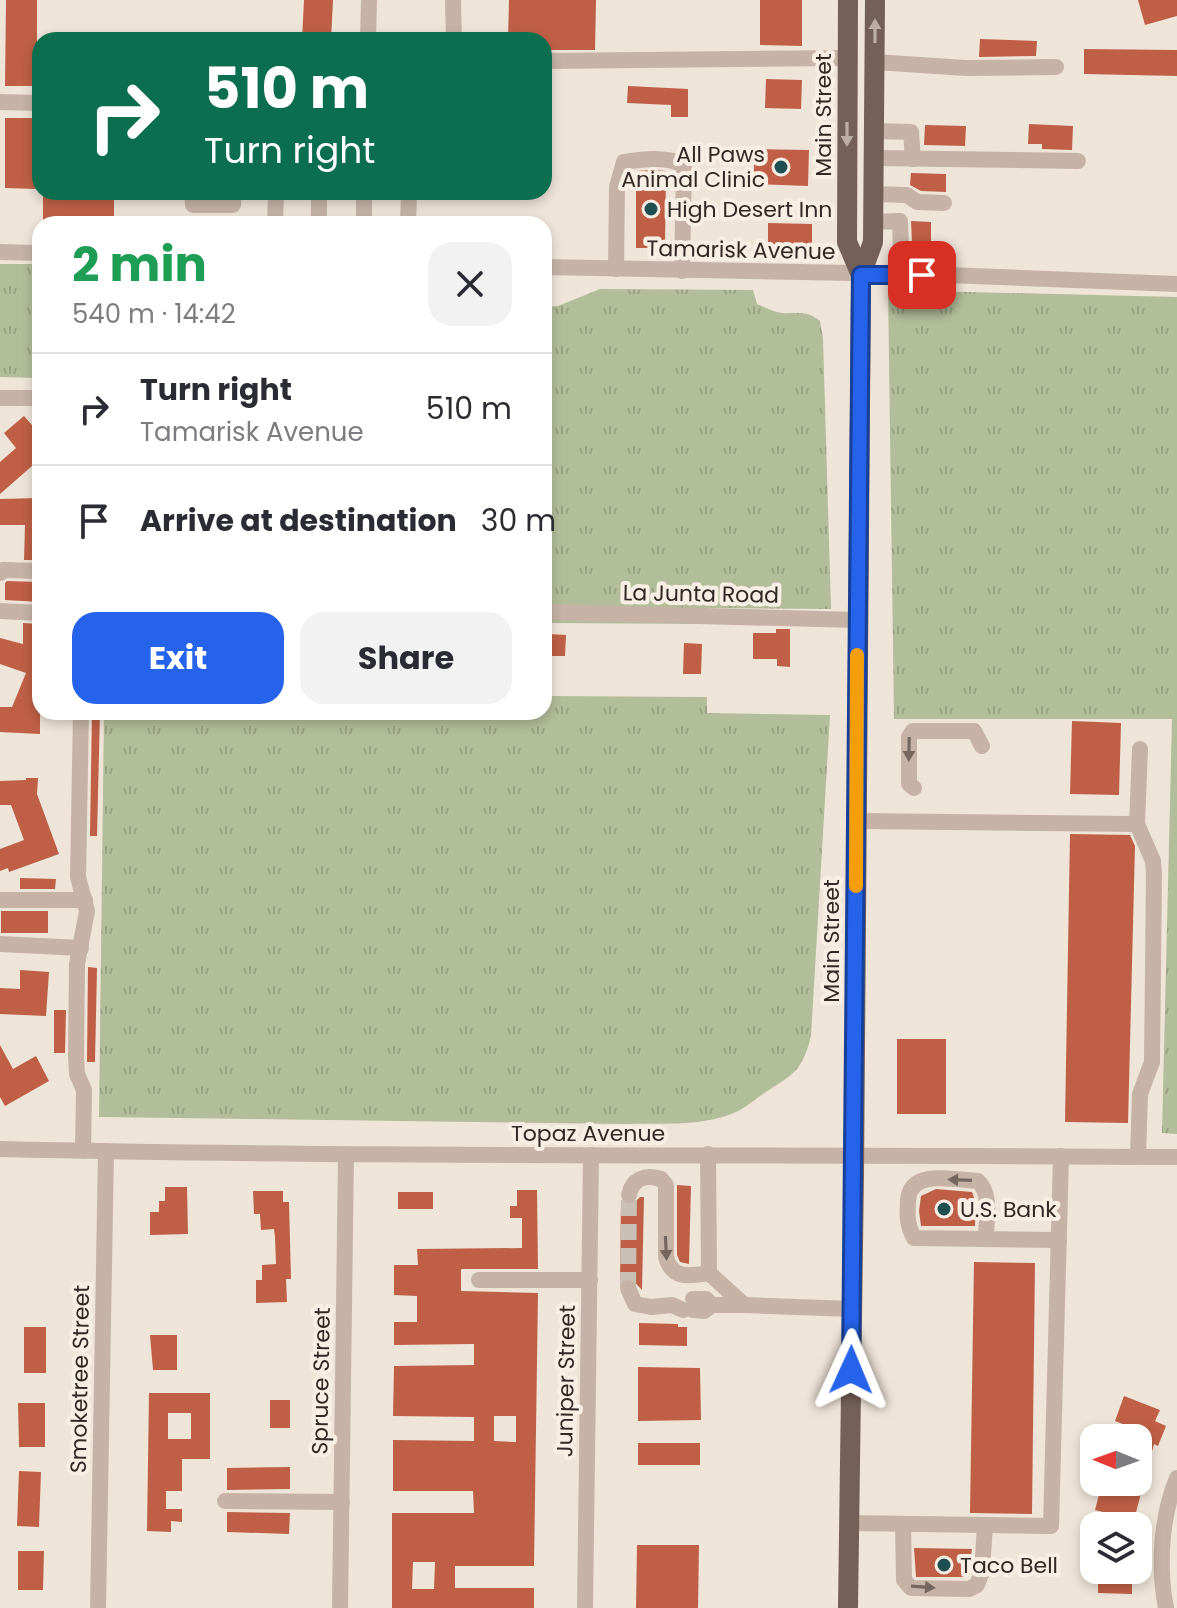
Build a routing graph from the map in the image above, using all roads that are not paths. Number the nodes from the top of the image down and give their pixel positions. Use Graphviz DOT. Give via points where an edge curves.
graph roads {
  1 [pos="369,0"];
  2 [pos="453,0"];
  3 [pos="848,0"];
  4 [pos="875,0"];
  5 [pos="368,32"];
  6 [pos="454,32"];
  7 [pos="847,58"];
  8 [pos="552,61"];
  9 [pos="875,62"];
  10 [pos="1056,67"];
  11 [pos="0,102"];
  12 [pos="32,103"];
  13 [pos="874,131"];
  14 [pos="874,158"];
  15 [pos="913,159"];
  16 [pos="1078,161"];
  17 [pos="874,194"];
  18 [pos="193,200"];
  19 [pos="233,200"];
  20 [pos="944,203"];
  21 [pos="873,232"];
  22 [pos="0,252"];
  23 [pos="32,253"];
  24 [pos="552,267"];
  25 [pos="616,269"];
  26 [pos="682,271"];
  27 [pos="861,275"];
  28 [pos="948,275"];
  29 [pos="1177,284"];
  30 [pos="0,398"];
  31 [pos="32,398"];
  32 [pos="32,571"];
  33 [pos="0,573"];
  34 [pos="0,611"];
  35 [pos="552,612"];
  36 [pos="32,613"];
  37 [pos="857,620"];
  38 [pos="81,720"];
  39 [pos="982,746"];
  40 [pos="1140,749"];
  41 [pos="914,788"];
  42 [pos="856,821"];
  43 [pos="1137,824"];
  44 [pos="0,900"];
  45 [pos="85,900"];
  46 [pos="0,944"];
  47 [pos="81,948"];
  48 [pos="0,1149"];
  49 [pos="83,1151"];
  50 [pos="106,1151"];
  51 [pos="708,1154"];
  52 [pos="855,1154"];
  53 [pos="346,1155"];
  54 [pos="591,1155"];
  55 [pos="1061,1156"];
  56 [pos="1138,1156"];
  57 [pos="1177,1157"];
  58 [pos="629,1195"];
  59 [pos="986,1238"];
  60 [pos="1059,1240"];
  61 [pos="709,1273"];
  62 [pos="479,1280"];
  63 [pos="590,1280"];
  64 [pos="628,1288"];
  65 [pos="744,1305"];
  66 [pos="852,1309"];
  67 [pos="1177,1478"];
  68 [pos="225,1501"];
  69 [pos="342,1502"];
  70 [pos="849,1523"];
  71 [pos="903,1524"];
  72 [pos="985,1525"];
  73 [pos="98,1608"];
  74 [pos="340,1608"];
  75 [pos="585,1608"];
  76 [pos="848,1608"];
  77 [pos="1166,1608"];
  1 -- 5 [label="street"];
  2 -- 6 [label="street"];
  3 -- 7 [label="main road, Main Street"];
  9 -- 4 [label="main road, Main Street, one-way"];
  7 -- 8 [label="street"];
  7 -- 27 [label="main road, Main Street, one-way" via="847,242"];
  9 -- 10 [label="street"];
  9 -- 13 [label="main road, Main Street"];
  11 -- 12 [label="street"];
  13 -- 14 [label="main road, Main Street"];
  13 -- 15 [label="street" via="911,132"];
  14 -- 15 [label="street"];
  14 -- 17 [label="main road, Main Street"];
  15 -- 16 [label="street"];
  17 -- 20 [label="street"];
  17 -- 21 [label="main road, Main Street"];
  18 -- 19 [label="street" via="193,205 233,205"];
  21 -- 27 [label="main road, Main Street"];
  21 -- 28 [label="street" via="902,242 904,253 946,255"];
  22 -- 23 [label="street"];
  24 -- 25 [label="street, Tamarisk Avenue"];
  25 -- 26 [label="street, Tamarisk Avenue"];
  25 -- 26 [label="street" via="617,187 624,162 643,159 684,165"];
  26 -- 27 [label="street, Tamarisk Avenue"];
  27 -- 28 [label="street, Tamarisk Avenue"];
  27 -- 37 [label="main road, Main Street"];
  28 -- 29 [label="street, Tamarisk Avenue"];
  30 -- 31 [label="street"];
  32 -- 33 [label="street"];
  34 -- 36 [label="street"];
  35 -- 37 [label="street, La Junta Road"];
  37 -- 42 [label="main road, Main Street"];
  38 -- 45 [label="street" via="78,877"];
  39 -- 41 [label="street, one-way" via="974,731 913,731 909,784"];
  40 -- 43 [label="street"];
  42 -- 43 [label="street"];
  42 -- 52 [label="main road, Main Street"];
  43 -- 56 [label="street" via="1154,875 1152,1062 1140,1094"];
  44 -- 45 [label="street"];
  45 -- 47 [label="street"];
  46 -- 47 [label="street"];
  47 -- 49 [label="street" via="76,1056 84,1090"];
  48 -- 49 [label="street, Topaz Avenue"];
  49 -- 50 [label="street, Topaz Avenue"];
  50 -- 53 [label="street, Topaz Avenue"];
  50 -- 73 [label="street, Smoketree Street"];
  51 -- 52 [label="street, Topaz Avenue"];
  51 -- 54 [label="street, Topaz Avenue"];
  51 -- 61 [label="street"];
  52 -- 55 [label="street, Topaz Avenue"];
  52 -- 66 [label="main road, Main Street"];
  53 -- 54 [label="street, Topaz Avenue"];
  53 -- 69 [label="street, Spruce Street"];
  54 -- 63 [label="street, Juniper Street"];
  55 -- 56 [label="street, Topaz Avenue"];
  55 -- 60 [label="street"];
  56 -- 57 [label="street, Topaz Avenue"];
  58 -- 61 [label="street, one-way" via="643,1177 661,1179 666,1185 668,1267 682,1276"];
  59 -- 59 [label="street, one-way" via="986,1200 978,1181 924,1179 909,1189 907,1224 914,1238"];
  59 -- 60 [label="street"];
  60 -- 72 [label="street" via="1051,1526"];
  61 -- 65 [label="street"];
  62 -- 63 [label="street"];
  63 -- 75 [label="street, Juniper Street"];
  64 -- 65 [label="street" via="635,1304 651,1307 685,1305 704,1311 712,1305"];
  65 -- 66 [label="street"];
  66 -- 70 [label="main road, Main Street"];
  67 -- 77 [label="street" via="1164,1535"];
  68 -- 69 [label="street"];
  69 -- 74 [label="street, Spruce Street"];
  70 -- 71 [label="street"];
  70 -- 76 [label="main road, Main Street"];
  71 -- 72 [label="street"];
  71 -- 72 [label="street, one-way" via="904,1580 911,1588 969,1589 982,1572"];
}
